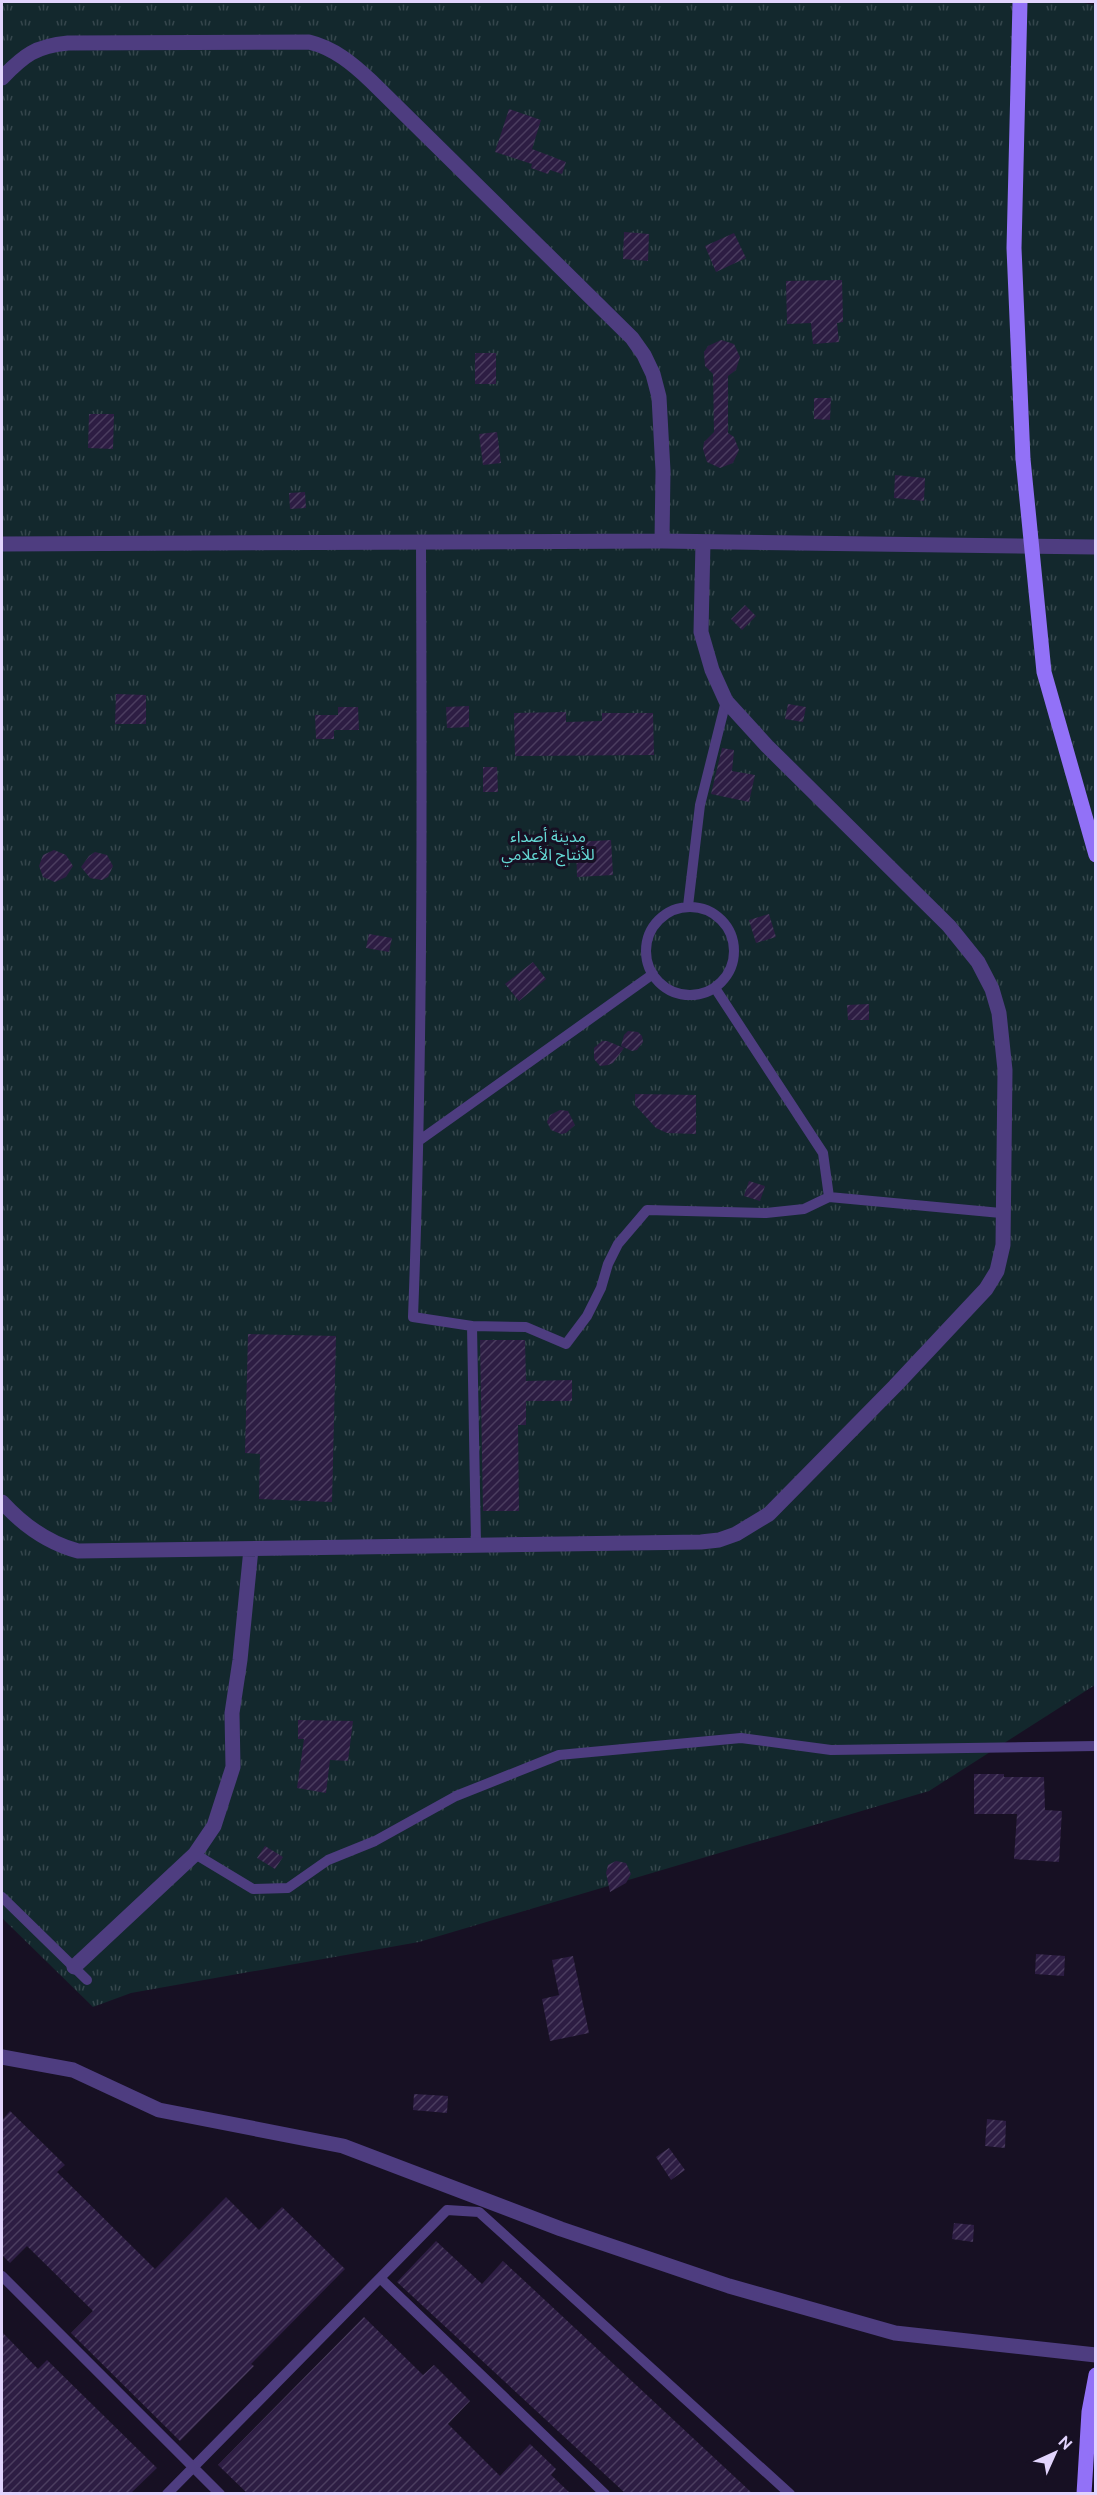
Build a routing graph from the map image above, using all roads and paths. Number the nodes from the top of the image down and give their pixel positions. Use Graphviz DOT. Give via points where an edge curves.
graph roads {
  1 [pos="1020,2"];
  2 [pos="2,78"];
  3 [pos="662,541"];
  4 [pos="421,542"];
  5 [pos="703,542"];
  6 [pos="2,544"];
  7 [pos="1032,545"];
  8 [pos="1095,547"];
  9 [pos="726,701"];
  10 [pos="1095,855"];
  11 [pos="688,906"];
  12 [pos="653,974"];
  13 [pos="715,988"];
  14 [pos="420,1140"];
  15 [pos="829,1197"];
  16 [pos="1001,1213"];
  17 [pos="472,1326"];
  18 [pos="2,1502"];
  19 [pos="476,1544"];
  20 [pos="251,1549"];
  21 [pos="1095,1746"];
  22 [pos="195,1854"];
  23 [pos="2,1897"];
  24 [pos="74,1967"];
  25 [pos="87,1980"];
  26 [pos="2,2057"];
  27 [pos="2,2276"];
  28 [pos="380,2278"];
  29 [pos="1095,2355"];
  30 [pos="1095,2374"];
  31 [pos="193,2467"];
  32 [pos="166,2493"];
  33 [pos="220,2493"];
  34 [pos="605,2493"];
  35 [pos="790,2493"];
  36 [pos="1084,2493"];
  1 -- 7 [label="main road" via="1014,248 1023,459"];
  2 -- 3 [label="street" via="33,50 68,43 309,42 323,45 342,57 633,338 653,374 659,397"];
  3 -- 4 [label="street"];
  3 -- 5 [label="street"];
  4 -- 6 [label="street"];
  4 -- 14 [label="lane"];
  5 -- 7 [label="street"];
  5 -- 9 [label="street" via="701,632"];
  7 -- 8 [label="street"];
  7 -- 10 [label="main road" via="1044,672"];
  9 -- 11 [label="lane" via="700,805"];
  9 -- 16 [label="street" via="949,926 983,971 992,989 1003,1043"];
  11 -- 12 [label="lane" via="660,918 651,930 646,945"];
  11 -- 13 [label="lane" via="715,914 732,937 732,965"];
  12 -- 13 [label="lane" via="662,985 688,995"];
  12 -- 14 [label="lane"];
  13 -- 15 [label="lane" via="823,1153"];
  14 -- 17 [label="lane" via="413,1317"];
  15 -- 16 [label="lane"];
  15 -- 17 [label="lane" via="804,1209 766,1214 647,1210 618,1244 592,1307 566,1344 526,1327"];
  16 -- 19 [label="street" via="1003,1245 997,1271 986,1289 895,1386 777,1505 751,1526 719,1540 701,1542"];
  17 -- 19 [label="lane"];
  18 -- 20 [label="street" via="40,1534 78,1551"];
  19 -- 20 [label="street"];
  20 -- 22 [label="street" via="232,1713 233,1767 214,1826"];
  21 -- 22 [label="lane" via="831,1750 741,1738 559,1755 456,1796 375,1841 328,1860 288,1888 253,1889"];
  22 -- 24 [label="street"];
  23 -- 24 [label="lane"];
  24 -- 25 [label="lane"];
  26 -- 29 [label="street" via="73,2070 159,2110 343,2146 561,2229 729,2286 895,2333"];
  27 -- 31 [label="lane"];
  28 -- 31 [label="lane"];
  28 -- 34 [label="lane"];
  28 -- 35 [label="lane" via="447,2210 479,2212"];
  30 -- 36 [label="main road"];
  31 -- 32 [label="lane"];
  31 -- 33 [label="lane"];
}
